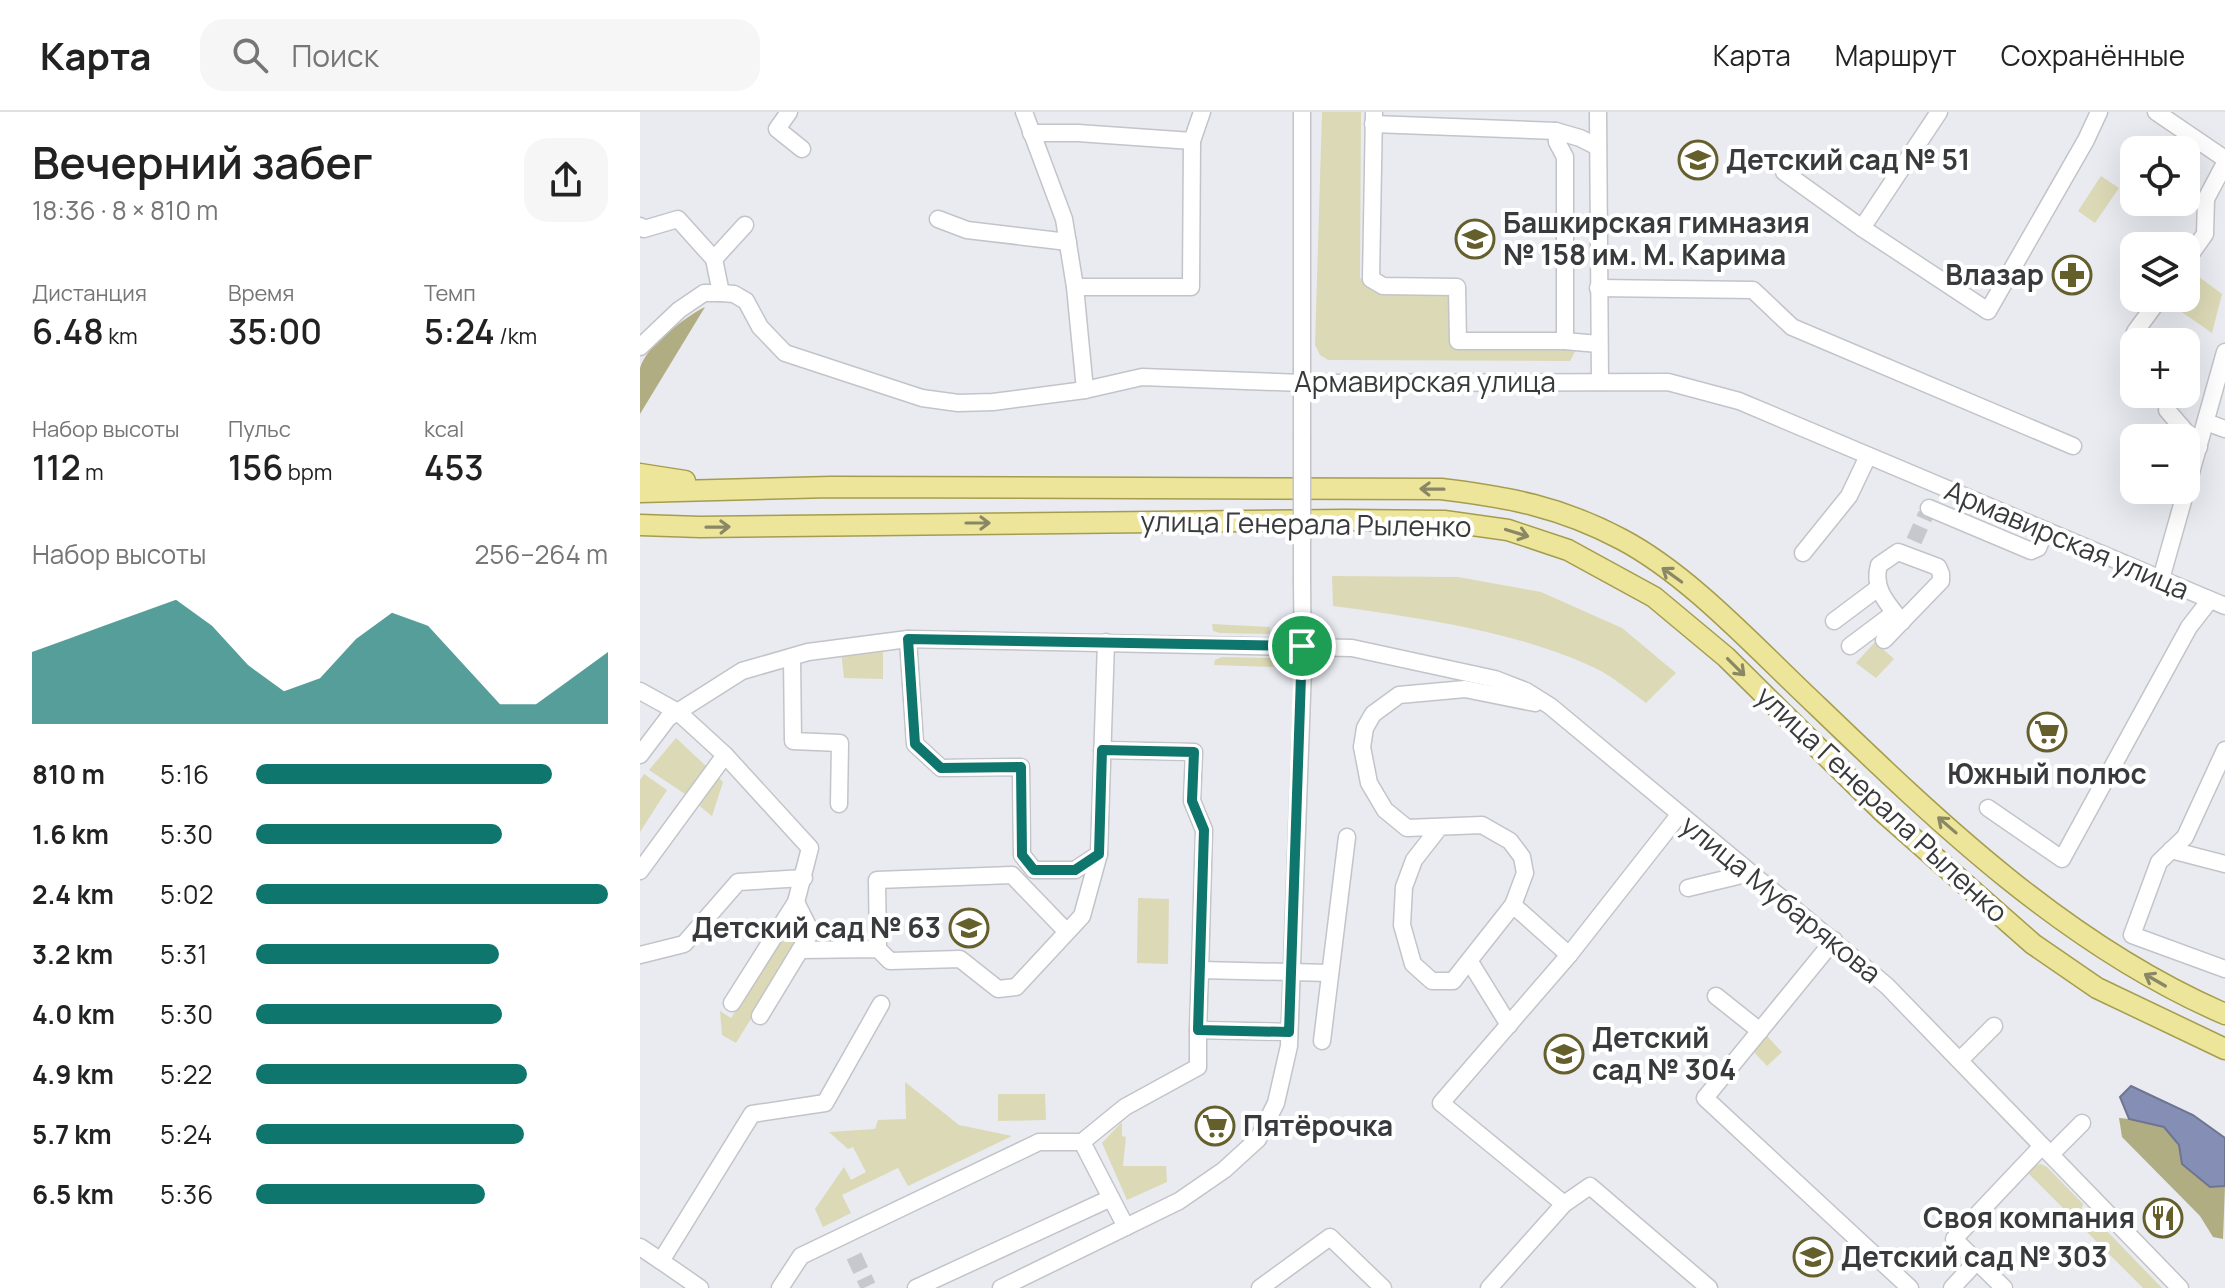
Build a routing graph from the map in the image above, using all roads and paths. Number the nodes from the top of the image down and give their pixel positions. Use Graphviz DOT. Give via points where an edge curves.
graph roads {
  1 [pos="789,112"];
  2 [pos="1024,112"];
  3 [pos="1202,112"];
  4 [pos="1302,112"];
  5 [pos="1598,112"];
  6 [pos="1939,112"];
  7 [pos="2099,112"];
  8 [pos="2156,112"];
  9 [pos="1373,118"];
  10 [pos="1556,131"];
  11 [pos="1031,133"];
  12 [pos="1192,141"];
  13 [pos="1598,147"];
  14 [pos="802,149"];
  15 [pos="2225,161"];
  16 [pos="1784,172"];
  17 [pos="938,219"];
  18 [pos="745,225"];
  19 [pos="1862,228"];
  20 [pos="641,229"];
  21 [pos="2200,241"];
  22 [pos="1068,242"];
  23 [pos="1567,256"];
  24 [pos="1598,257"];
  25 [pos="714,259"];
  26 [pos="1075,287"];
  27 [pos="1598,288"];
  28 [pos="721,293"];
  29 [pos="1565,341"];
  30 [pos="1598,344"];
  31 [pos="640,347"];
  32 [pos="2225,352"];
  33 [pos="1600,382"];
  34 [pos="1302,383"];
  35 [pos="1085,390"];
  36 [pos="2167,408"];
  37 [pos="2206,422"];
  38 [pos="2179,424"];
  39 [pos="2225,429"];
  40 [pos="2200,443"];
  41 [pos="2073,446"];
  42 [pos="1868,456"];
  43 [pos="640,474"];
  44 [pos="1938,485"];
  45 [pos="736,489"];
  46 [pos="640,492"];
  47 [pos="2183,504"];
  48 [pos="640,525"];
  49 [pos="2045,530"];
  50 [pos="1803,553"];
  51 [pos="2161,579"];
  52 [pos="1878,588"];
  53 [pos="2218,603"];
  54 [pos="1898,618"];
  55 [pos="1834,621"];
  56 [pos="908,639"];
  57 [pos="1884,640"];
  58 [pos="1106,642"];
  59 [pos="1302,646"];
  60 [pos="1850,646"];
  61 [pos="792,657"];
  62 [pos="640,691"];
  63 [pos="1550,706"];
  64 [pos="678,712"];
  65 [pos="1102,750"];
  66 [pos="2225,750"];
  67 [pos="640,755"];
  68 [pos="725,755"];
  69 [pos="839,804"];
  70 [pos="1988,808"];
  71 [pos="1679,815"];
  72 [pos="1439,828"];
  73 [pos="1347,837"];
  74 [pos="2171,850"];
  75 [pos="1099,854"];
  76 [pos="2225,864"];
  77 [pos="640,871"];
  78 [pos="1750,873"];
  79 [pos="804,878"];
  80 [pos="1688,888"];
  81 [pos="796,902"];
  82 [pos="1513,905"];
  83 [pos="1067,932"];
  84 [pos="1834,940"];
  85 [pos="878,949"];
  86 [pos="800,950"];
  87 [pos="640,955"];
  88 [pos="1569,955"];
  89 [pos="1470,962"];
  90 [pos="2225,969"];
  91 [pos="1200,970"];
  92 [pos="1291,972"];
  93 [pos="1330,973"];
  94 [pos="1716,996"];
  95 [pos="732,1003"];
  96 [pos="881,1004"];
  97 [pos="2225,1014"];
  98 [pos="760,1016"];
  99 [pos="1509,1025"];
  100 [pos="1994,1026"];
  101 [pos="1198,1030"];
  102 [pos="1760,1031"];
  103 [pos="1289,1032"];
  104 [pos="1322,1041"];
  105 [pos="2225,1049"];
  106 [pos="1960,1060"];
  107 [pos="2082,1123"];
  108 [pos="1082,1142"];
  109 [pos="2047,1150"];
  110 [pos="1111,1198"];
  111 [pos="1564,1204"];
  112 [pos="1126,1227"];
  113 [pos="640,1247"];
  114 [pos="661,1261"];
  115 [pos="1977,1261"];
  116 [pos="1491,1287"];
  117 [pos="700,1288"];
  118 [pos="780,1288"];
  119 [pos="916,1288"];
  120 [pos="1001,1288"];
  121 [pos="1260,1288"];
  122 [pos="1383,1288"];
  123 [pos="1709,1288"];
  124 [pos="1910,1288"];
  125 [pos="1952,1288"];
  126 [pos="2004,1288"];
  127 [pos="2180,1288"];
  1 -- 14 [label="street" via="777,129"];
  2 -- 11 [label="street"];
  3 -- 12 [label="street"];
  4 -- 34 [label="street"];
  5 -- 13 [label="street"];
  6 -- 19 [label="street"];
  7 -- 19 [label="street" via="1988,311"];
  8 -- 15 [label="street"];
  9 -- 10 [label="street"];
  9 -- 29 [label="street" via="1371,279 1383,286 1457,287 1458,341"];
  10 -- 13 [label="street"];
  10 -- 23 [label="street" via="1565,157"];
  11 -- 12 [label="street"];
  11 -- 22 [label="street"];
  12 -- 26 [label="street" via="1191,287"];
  13 -- 24 [label="street"];
  15 -- 21 [label="street" via="2206,199"];
  16 -- 19 [label="street"];
  17 -- 22 [label="street" via="967,230"];
  18 -- 25 [label="street"];
  20 -- 25 [label="street" via="678,219"];
  22 -- 26 [label="street"];
  23 -- 24 [label="street"];
  23 -- 29 [label="street"];
  24 -- 27 [label="street"];
  25 -- 28 [label="street"];
  26 -- 35 [label="street"];
  27 -- 30 [label="street"];
  27 -- 41 [label="street" via="1753,290 1792,327"];
  28 -- 31 [label="street" via="704,293"];
  28 -- 35 [label="street, Армавирская улица" via="746,301 760,327 785,353 922,398 993,402"];
  29 -- 30 [label="street"];
  30 -- 33 [label="street"];
  32 -- 37 [label="street"];
  33 -- 34 [label="street, Армавирская улица"];
  33 -- 42 [label="street, Армавирская улица" via="1668,382 1739,401"];
  34 -- 35 [label="street, Армавирская улица" via="1142,377"];
  34 -- 59 [label="street, bridge"];
  36 -- 38 [label="street"];
  37 -- 39 [label="street"];
  37 -- 40 [label="street"];
  42 -- 44 [label="street, Армавирская улица"];
  42 -- 50 [label="street" via="1849,496"];
  43 -- 45 [label="main road"];
  44 -- 49 [label="street, Армавирская улица"];
  44 -- 49 [label="street" via="1927,511 2031,551 2038,548"];
  45 -- 46 [label="main road, улица Генерала Рыленко"];
  97 -- 45 [label="main road, улица Генерала Рыленко, one-way" via="2104,951 2042,907 1905,790 1678,578 1622,540 1567,514 1507,497 1441,489"];
  47 -- 51 [label="street"];
  48 -- 105 [label="main road, улица Генерала Рыленко, one-way" via="1444,521 1508,530 1568,550 1654,597 1726,657 1882,811 2033,944 2097,988"];
  49 -- 51 [label="street, Армавирская улица"];
  51 -- 53 [label="street, Армавирская улица"];
  52 -- 54 [label="street"];
  52 -- 54 [label="street" via="1877,569 1894,553 1912,548 1938,567 1942,577"];
  52 -- 55 [label="street"];
  53 -- 70 [label="street" via="2189,627 2062,859"];
  54 -- 57 [label="street"];
  54 -- 60 [label="street"];
  56 -- 58 [label="street, улица Мубарякова"];
  56 -- 61 [label="street, улица Мубарякова"];
  56 -- 75 [label="street" via="915,744 941,768 1021,767 1022,855 1034,870 1075,870"];
  58 -- 59 [label="street, улица Мубарякова"];
  58 -- 65 [label="street"];
  59 -- 63 [label="street, улица Мубарякова" via="1352,648 1495,679"];
  59 -- 92 [label="street"];
  61 -- 64 [label="street, улица Мубарякова" via="742,671"];
  61 -- 69 [label="street" via="793,741 840,743"];
  62 -- 64 [label="street"];
  63 -- 71 [label="street, улица Мубарякова"];
  63 -- 72 [label="street" via="1465,689 1399,695 1373,714 1362,747 1369,783 1385,810 1407,828"];
  64 -- 67 [label="street, улица Мубарякова"];
  64 -- 68 [label="street"];
  65 -- 75 [label="street"];
  65 -- 91 [label="street" via="1194,752 1192,801 1204,830"];
  66 -- 74 [label="street" via="2185,837"];
  68 -- 77 [label="street"];
  68 -- 79 [label="street" via="810,848"];
  71 -- 78 [label="street, улица Мубарякова"];
  71 -- 88 [label="street"];
  72 -- 82 [label="street" via="1482,825 1510,841 1522,857 1525,873"];
  72 -- 89 [label="street" via="1414,860 1404,887 1402,925 1413,964 1432,981 1453,981"];
  73 -- 93 [label="street"];
  74 -- 76 [label="street"];
  74 -- 90 [label="street" via="2159,862 2132,935"];
  75 -- 83 [label="street" via="1082,916"];
  78 -- 80 [label="street"];
  78 -- 84 [label="street, улица Мубарякова"];
  79 -- 81 [label="street"];
  79 -- 87 [label="street" via="738,882 684,944"];
  81 -- 86 [label="street" via="811,932"];
  81 -- 95 [label="street"];
  82 -- 88 [label="street"];
  82 -- 89 [label="street"];
  83 -- 85 [label="street" via="1016,987 998,989 960,959 890,961"];
  83 -- 85 [label="street" via="1012,875 877,880"];
  84 -- 102 [label="street"];
  84 -- 106 [label="street, улица Мубарякова"];
  85 -- 86 [label="street"];
  86 -- 98 [label="street"];
  88 -- 99 [label="street"];
  89 -- 99 [label="street"];
  91 -- 92 [label="street"];
  91 -- 101 [label="street"];
  92 -- 93 [label="street"];
  92 -- 103 [label="street"];
  93 -- 104 [label="street"];
  94 -- 102 [label="street"];
  96 -- 114 [label="street" via="825,1103 752,1114"];
  99 -- 111 [label="street" via="1441,1103"];
  100 -- 106 [label="street"];
  101 -- 103 [label="street"];
  101 -- 108 [label="street" via="1198,1067 1125,1107"];
  102 -- 124 [label="street" via="1705,1098"];
  103 -- 112 [label="street" via="1276,1103 1258,1139 1179,1201"];
  106 -- 109 [label="street, улица Мубарякова"];
  107 -- 109 [label="street"];
  108 -- 110 [label="street"];
  108 -- 118 [label="street" via="1039,1142 801,1256"];
  109 -- 115 [label="street" via="1954,1239"];
  109 -- 127 [label="street, улица Мубарякова"];
  110 -- 112 [label="street"];
  110 -- 119 [label="street"];
  111 -- 116 [label="street"];
  111 -- 123 [label="street" via="1590,1186"];
  112 -- 120 [label="street"];
  113 -- 114 [label="street"];
  114 -- 117 [label="street"];
  115 -- 125 [label="street"];
  115 -- 126 [label="street"];
  121 -- 122 [label="street" via="1330,1237"];
}
